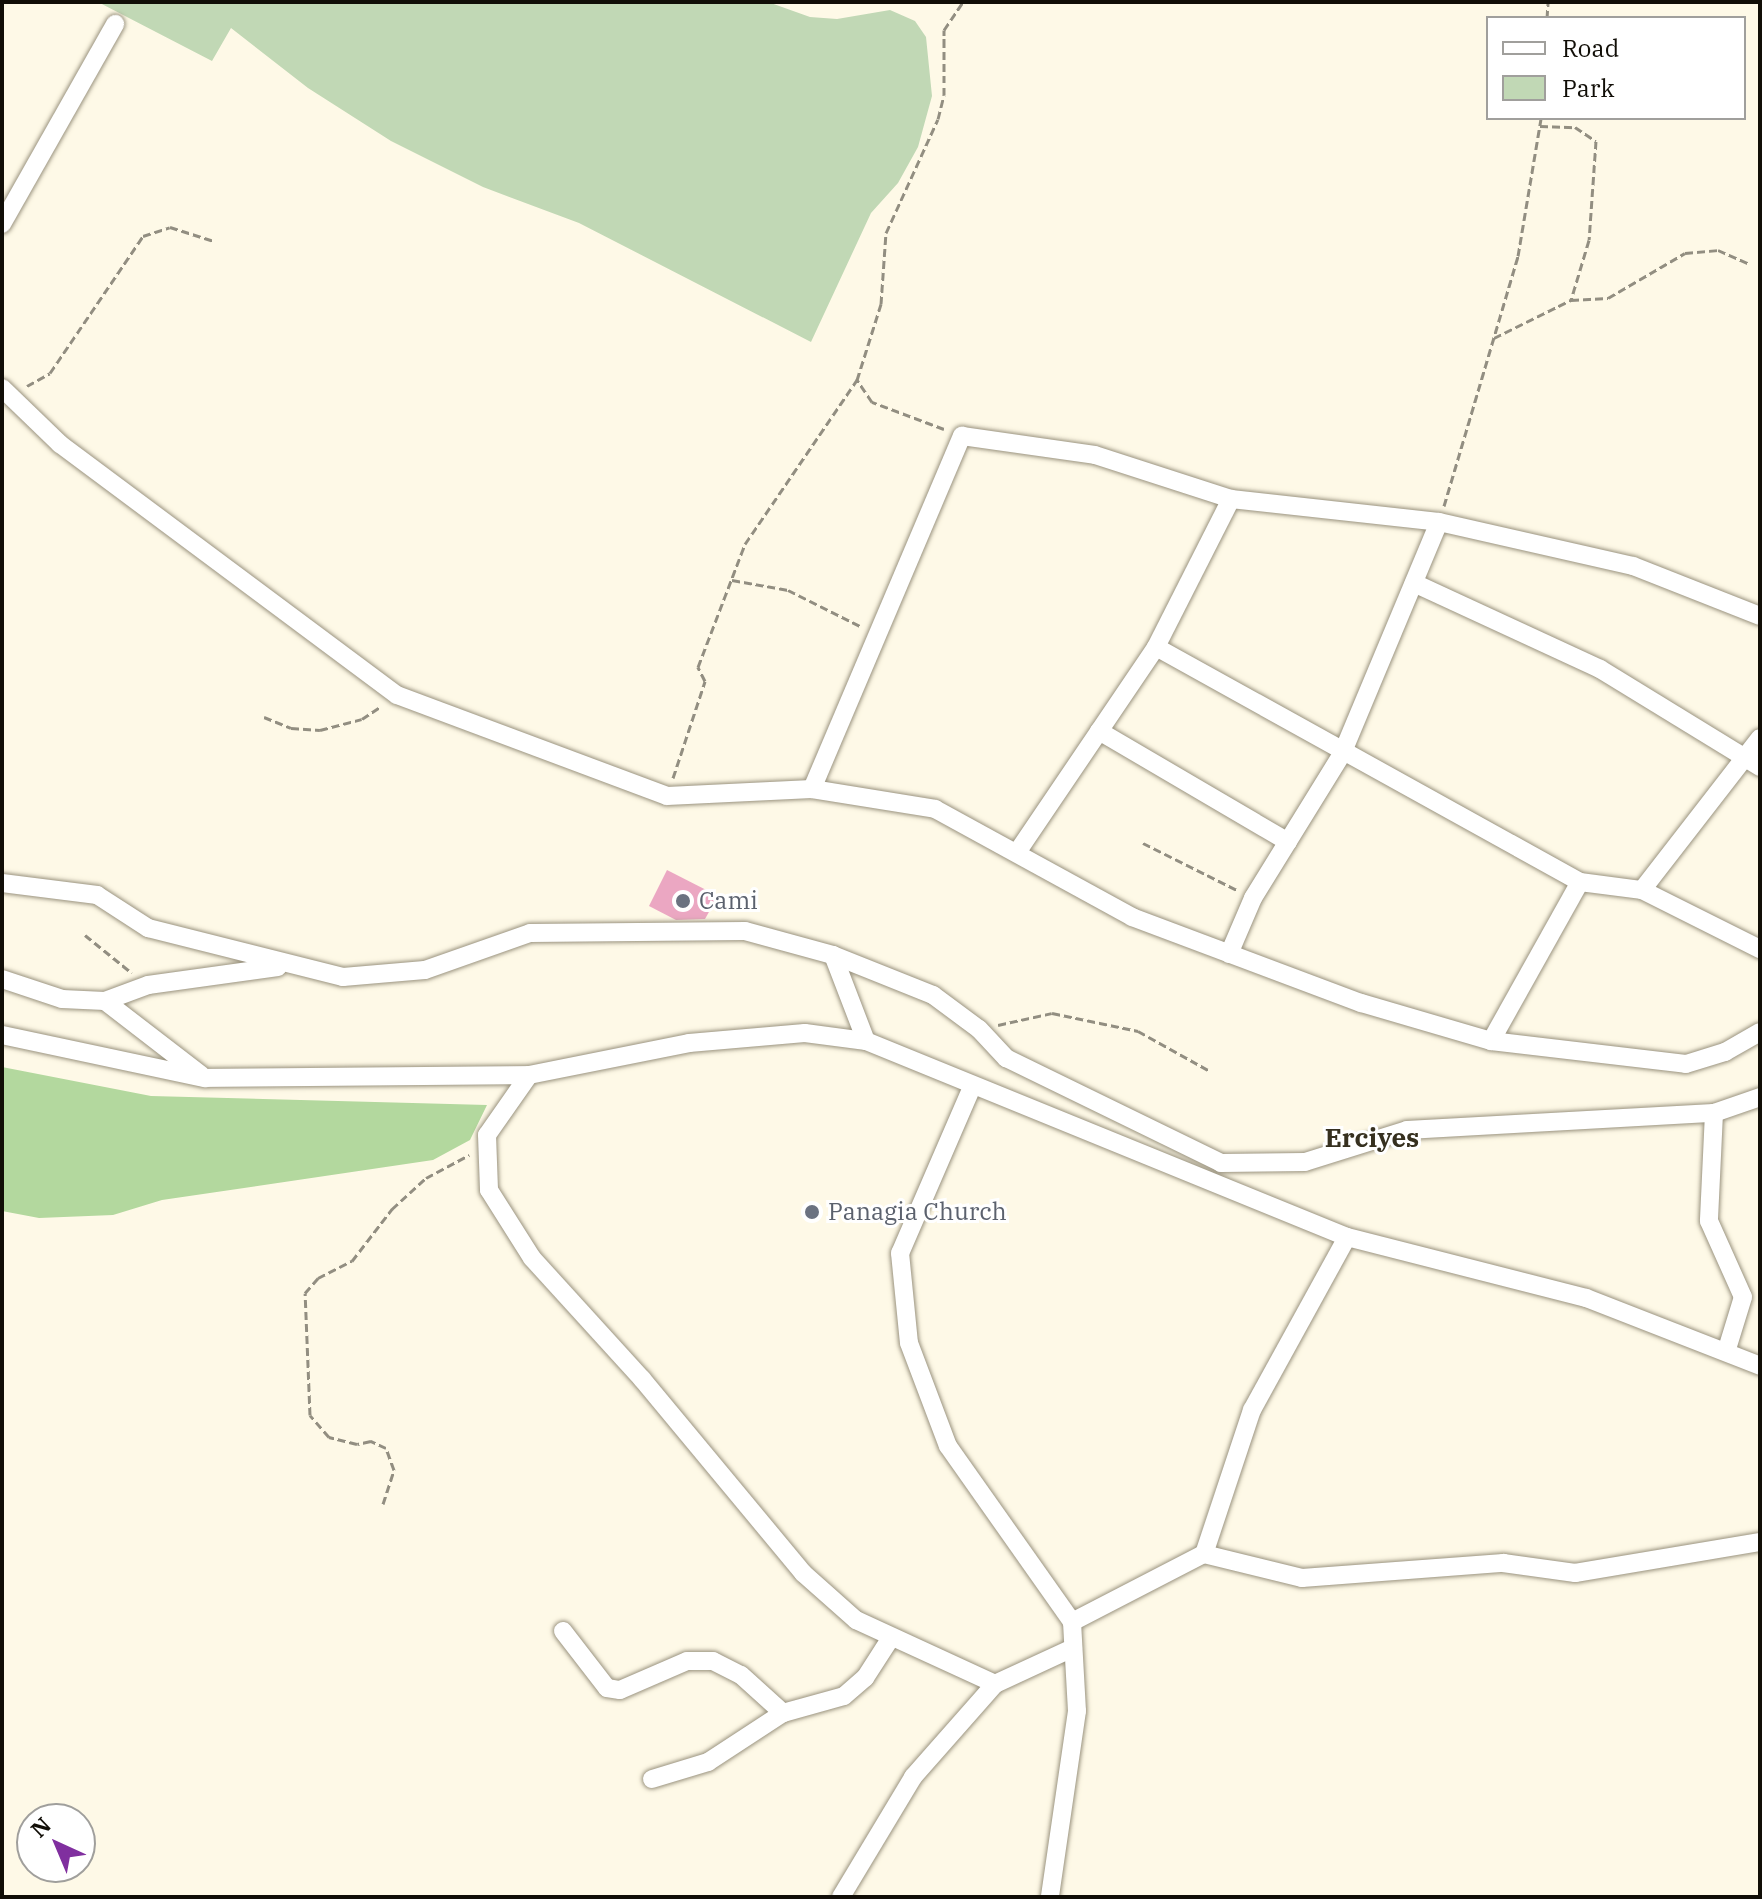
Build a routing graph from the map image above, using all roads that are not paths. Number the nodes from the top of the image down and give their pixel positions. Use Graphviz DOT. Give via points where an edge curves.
graph roads {
  1 [pos="115,24"];
  2 [pos="2,224"];
  3 [pos="3,388"];
  4 [pos="1231,499"];
  5 [pos="1439,522"];
  6 [pos="1414,583"];
  7 [pos="1760,616"];
  8 [pos="1156,647"];
  9 [pos="1099,731"];
  10 [pos="1760,738"];
  11 [pos="1342,754"];
  12 [pos="1753,761"];
  13 [pos="812,789"];
  14 [pos="1288,842"];
  15 [pos="1018,851"];
  16 [pos="1580,882"];
  17 [pos="2,883"];
  18 [pos="1642,890"];
  19 [pos="1760,949"];
  20 [pos="1229,954"];
  21 [pos="833,955"];
  22 [pos="289,966"];
  23 [pos="2,979"];
  24 [pos="105,1001"];
  25 [pos="1760,1032"];
  26 [pos="2,1035"];
  27 [pos="866,1041"];
  28 [pos="1491,1041"];
  29 [pos="529,1075"];
  30 [pos="205,1078"];
  31 [pos="972,1087"];
  32 [pos="1760,1097"];
  33 [pos="1714,1113"];
  34 [pos="1221,1163"];
  35 [pos="1206,1181"];
  36 [pos="1347,1237"];
  37 [pos="1727,1349"];
  38 [pos="1760,1366"];
  39 [pos="1760,1542"];
  40 [pos="1204,1554"];
  41 [pos="1072,1622"];
  42 [pos="563,1631"];
  43 [pos="890,1639"];
  44 [pos="1073,1648"];
  45 [pos="995,1684"];
  46 [pos="783,1713"];
  47 [pos="652,1779"];
  48 [pos="841,1897"];
  49 [pos="1050,1897"];
  1 -- 2 [label="street"];
  3 -- 13 [label="street" via="60,444 397,695 667,796"];
  4 -- 5 [label="street"];
  4 -- 8 [label="street"];
  4 -- 13 [label="street" via="1095,455 962,436"];
  5 -- 6 [label="street"];
  5 -- 7 [label="street" via="1633,566"];
  6 -- 11 [label="street"];
  6 -- 12 [label="street" via="1600,669"];
  8 -- 9 [label="street"];
  8 -- 11 [label="street"];
  9 -- 14 [label="street"];
  9 -- 15 [label="street"];
  10 -- 12 [label="street"];
  11 -- 14 [label="street"];
  11 -- 16 [label="street"];
  12 -- 18 [label="street"];
  13 -- 15 [label="street" via="935,809"];
  14 -- 20 [label="street" via="1253,898"];
  15 -- 20 [label="street" via="1132,917"];
  16 -- 18 [label="street"];
  16 -- 28 [label="street"];
  17 -- 22 [label="street" via="97,895 148,928"];
  18 -- 19 [label="street"];
  20 -- 28 [label="street" via="1361,1003"];
  21 -- 22 [label="street" via="745,931 621,931 530,933 425,970 343,977"];
  21 -- 27 [label="street"];
  21 -- 34 [label="street" via="933,995 979,1029 1006,1058"];
  22 -- 24 [label="street" via="148,985"];
  23 -- 24 [label="street" via="62,999"];
  24 -- 30 [label="street"];
  25 -- 28 [label="street" via="1725,1052 1686,1064"];
  26 -- 30 [label="street"];
  27 -- 29 [label="street" via="805,1033 689,1043"];
  27 -- 31 [label="street"];
  29 -- 30 [label="street"];
  29 -- 43 [label="street" via="487,1135 487,1148 489,1190 532,1258 642,1379 803,1573 856,1620"];
  31 -- 35 [label="street"];
  31 -- 41 [label="street" via="900,1253 909,1343 948,1446"];
  32 -- 33 [label="street"];
  33 -- 34 [label="street" via="1407,1130 1305,1162"];
  33 -- 37 [label="street" via="1709,1221 1743,1297"];
  34 -- 35 [label="street"];
  35 -- 36 [label="street"];
  36 -- 37 [label="street" via="1586,1298"];
  36 -- 40 [label="street" via="1252,1410"];
  37 -- 38 [label="street"];
  39 -- 40 [label="street" via="1575,1573 1503,1563 1302,1578"];
  40 -- 41 [label="street"];
  41 -- 44 [label="street"];
  42 -- 46 [label="street" via="607,1688 620,1690 687,1661 704,1660 732,1669"];
  43 -- 45 [label="street"];
  43 -- 46 [label="street" via="852,1691"];
  44 -- 45 [label="street"];
  44 -- 49 [label="street" via="1077,1711"];
  45 -- 48 [label="street" via="913,1777"];
  46 -- 47 [label="street" via="708,1762"];
}
